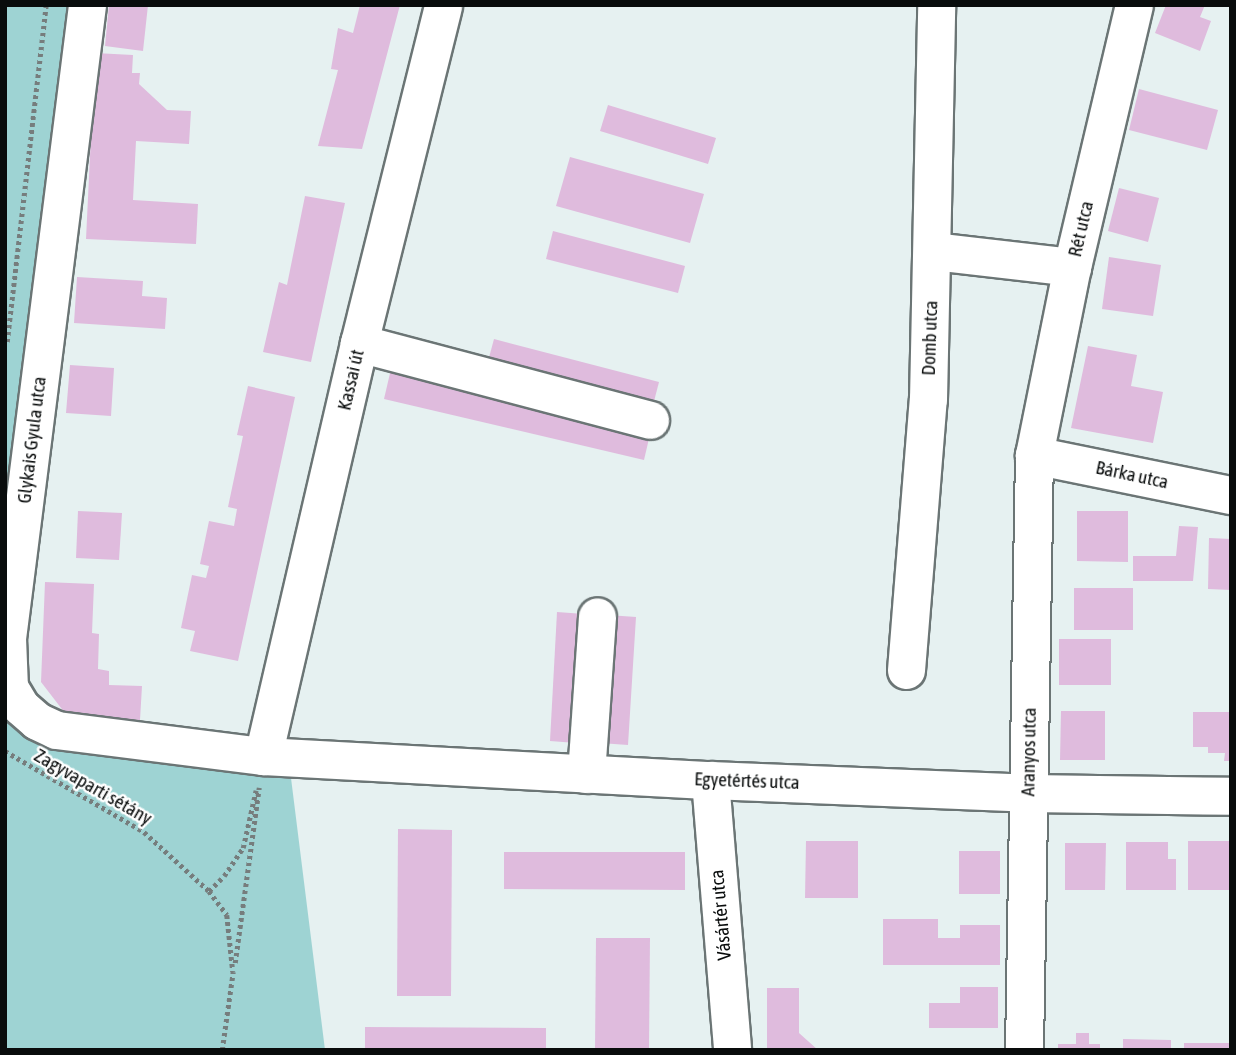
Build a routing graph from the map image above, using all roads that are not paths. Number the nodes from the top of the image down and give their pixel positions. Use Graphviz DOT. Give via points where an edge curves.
graph roads {
  1 [pos="87,5"];
  2 [pos="443,5"];
  3 [pos="936,5"];
  4 [pos="1134,5"];
  5 [pos="933,251"];
  6 [pos="1072,267"];
  7 [pos="359,342"];
  8 [pos="650,420"];
  9 [pos="1034,455"];
  10 [pos="1231,495"];
  11 [pos="597,616"];
  12 [pos="906,670"];
  13 [pos="263,756"];
  14 [pos="586,774"];
  15 [pos="710,780"];
  16 [pos="1028,793"];
  17 [pos="1231,796"];
  18 [pos="732,1050"];
  19 [pos="1024,1050"];
  1 -- 13 [label="street, Glykais Gyula utca" via="7,638 9,687 21,707 56,730"];
  2 -- 7 [label="street, Kassai út"];
  3 -- 5 [label="street, Domb utca"];
  4 -- 6 [label="street, Rét utca"];
  5 -- 6 [label="street"];
  5 -- 12 [label="street, Domb utca" via="928,400"];
  6 -- 9 [label="street, Rét utca"];
  7 -- 8 [label="street"];
  7 -- 13 [label="street, Kassai út"];
  9 -- 10 [label="street, Bárka utca"];
  9 -- 16 [label="street, Aranyos utca"];
  11 -- 14 [label="street"];
  13 -- 14 [label="street, Egyetértés utca"];
  14 -- 15 [label="street, Egyetértés utca"];
  15 -- 16 [label="street, Egyetértés utca"];
  15 -- 18 [label="street, Vásártér utca"];
  16 -- 17 [label="street, Egyetértés utca"];
  16 -- 19 [label="street, Aranyos utca"];
}
